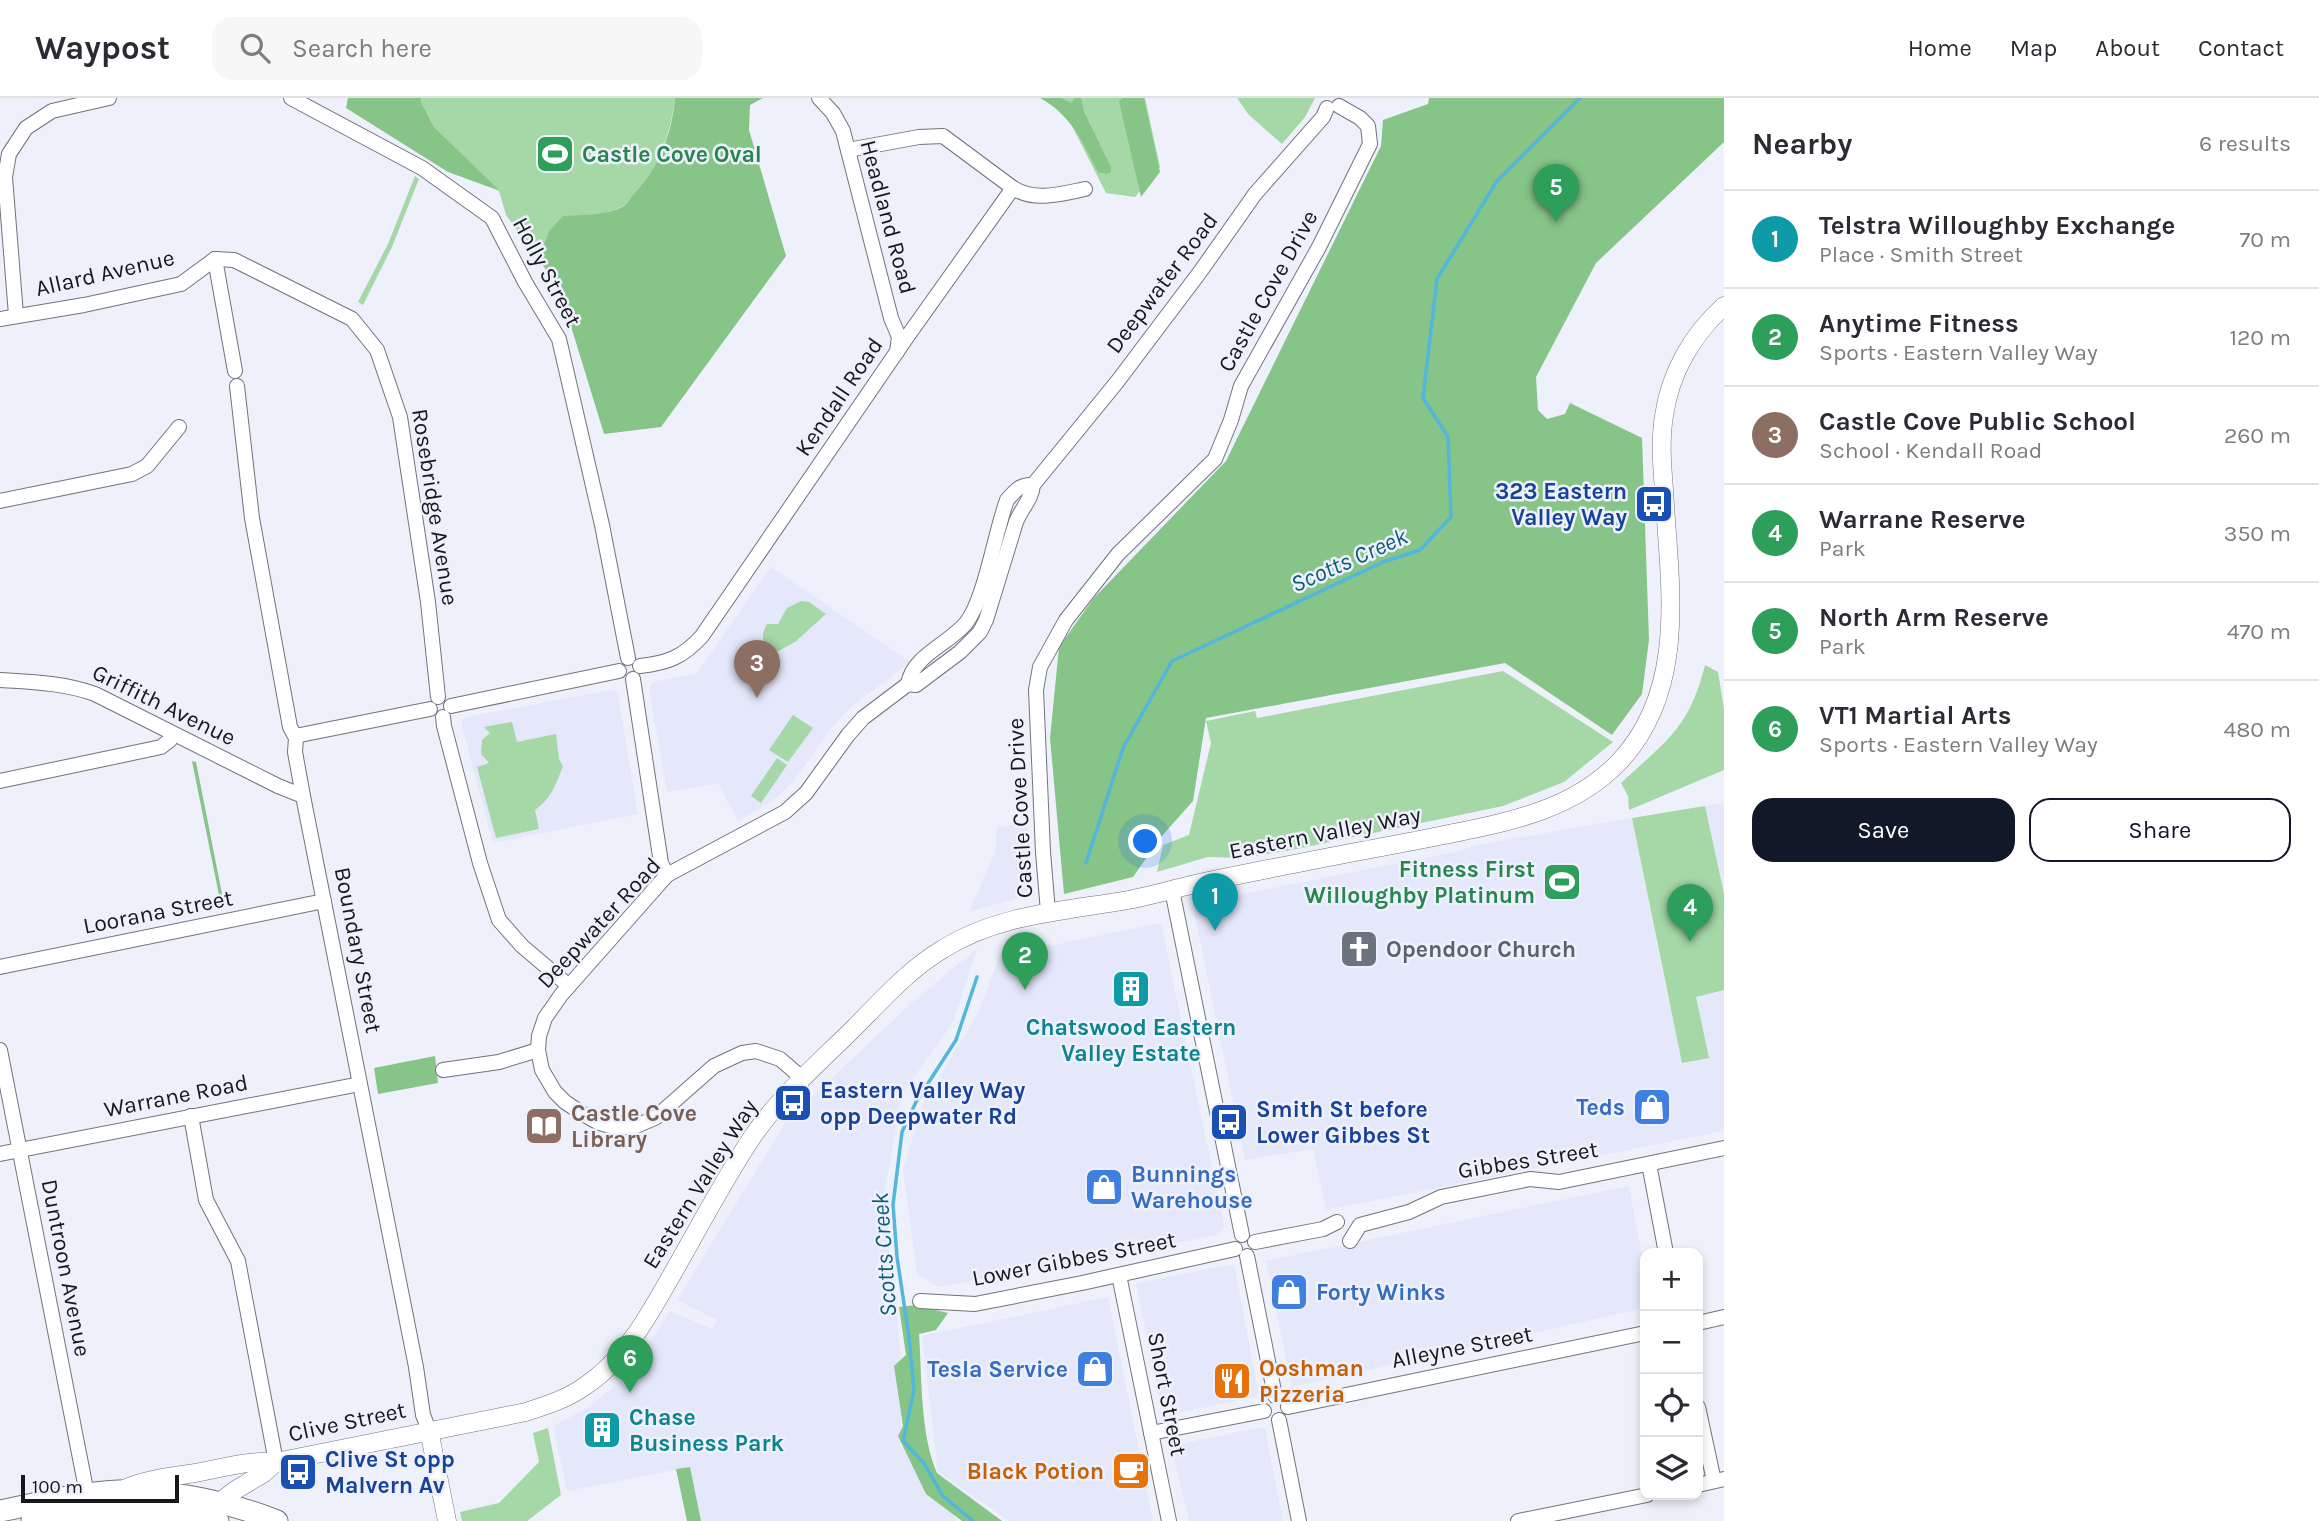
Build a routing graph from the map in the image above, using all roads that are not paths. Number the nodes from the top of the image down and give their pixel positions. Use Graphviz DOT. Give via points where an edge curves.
graph roads {
  1 [pos="109,98"];
  2 [pos="291,98"];
  3 [pos="819,98"];
  4 [pos="1333,103"];
  5 [pos="848,150"];
  6 [pos="1013,188"];
  7 [pos="1085,189"];
  8 [pos="215,259"];
  9 [pos="1724,306"];
  10 [pos="16,315"];
  11 [pos="0,319"];
  12 [pos="897,353"];
  13 [pos="179,427"];
  14 [pos="0,501"];
  15 [pos="629,665"];
  16 [pos="0,680"];
  17 [pos="441,707"];
  18 [pos="173,734"];
  19 [pos="296,738"];
  20 [pos="0,781"];
  21 [pos="303,796"];
  22 [pos="667,875"];
  23 [pos="1172,890"];
  24 [pos="324,901"];
  25 [pos="1048,912"];
  26 [pos="0,967"];
  27 [pos="569,986"];
  28 [pos="0,1050"];
  29 [pos="538,1050"];
  30 [pos="443,1070"];
  31 [pos="802,1078"];
  32 [pos="360,1084"];
  33 [pos="191,1116"];
  34 [pos="1724,1148"];
  35 [pos="20,1149"];
  36 [pos="0,1154"];
  37 [pos="1648,1164"];
  38 [pos="1336,1222"];
  39 [pos="1249,1239"];
  40 [pos="1350,1241"];
  41 [pos="1665,1248"];
  42 [pos="1241,1252"];
  43 [pos="1119,1275"];
  44 [pos="920,1300"];
  45 [pos="1724,1317"];
  46 [pos="1703,1322"];
  47 [pos="1640,1334"];
  48 [pos="1275,1396"];
  49 [pos="1288,1408"];
  50 [pos="1264,1411"];
  51 [pos="1279,1420"];
  52 [pos="1703,1424"];
  53 [pos="429,1430"];
  54 [pos="1151,1433"];
  55 [pos="276,1462"];
  56 [pos="1719,1480"];
  57 [pos="1640,1496"];
  58 [pos="113,1508"];
  59 [pos="86,1509"];
  60 [pos="0,1511"];
  61 [pos="220,1511"];
  62 [pos="32,1521"];
  63 [pos="277,1521"];
  64 [pos="447,1521"];
  65 [pos="1169,1521"];
  66 [pos="1299,1521"];
  67 [pos="1518,1521"];
  1 -- 10 [label="street" via="52,111 26,128 9,154 5,177"];
  2 -- 15 [label="street, Holly Street" via="422,168 492,218 559,339"];
  3 -- 5 [label="street, Headland Road" via="838,122"];
  4 -- 22 [label="street, Deepwater Road" via="1255,194 1125,371 1032,485 979,632 916,685 908,684 863,718 806,793 785,811"];
  4 -- 25 [label="street, Castle Cove Drive" via="1368,126 1370,144 1241,386 1215,459 1118,554 1066,620 1040,667 1036,690"];
  5 -- 6 [label="street" via="943,136"];
  5 -- 12 [label="street, Headland Road" via="899,337"];
  6 -- 7 [label="street" via="1035,196"];
  6 -- 12 [label="street, Kendall Road"];
  8 -- 10 [label="street, Allard Avenue" via="181,284"];
  8 -- 17 [label="street, Rosebridge Avenue" via="234,260 352,319 377,350 400,417"];
  8 -- 19 [label="street, Boundary Street" via="253,518 290,726"];
  9 -- 23 [label="main road, Eastern Valley Way" via="1686,352 1668,393 1661,436 1671,624 1666,670 1652,714 1617,764 1572,797 1512,821"];
  10 -- 11 [label="street, Allard Avenue"];
  12 -- 15 [label="street, Kendall Road" via="702,636 677,657"];
  13 -- 14 [label="street" via="147,466 132,474"];
  15 -- 17 [label="street, Kendall Road"];
  15 -- 22 [label="street" via="638,676 633,679 661,863"];
  16 -- 18 [label="street, Griffith Avenue" via="77,687"];
  17 -- 19 [label="street, Kendall Road"];
  17 -- 27 [label="street, Rosebridge Avenue" via="499,920"];
  18 -- 20 [label="street" via="161,747"];
  18 -- 21 [label="street, Griffith Avenue"];
  19 -- 21 [label="street, Boundary Street"];
  21 -- 24 [label="street, Boundary Street"];
  22 -- 27 [label="street, Deepwater Road"];
  23 -- 25 [label="main road, Eastern Valley Way"];
  23 -- 39 [label="street"];
  24 -- 26 [label="street, Loorana Street"];
  24 -- 32 [label="street, Boundary Street"];
  25 -- 31 [label="main road, Eastern Valley Way" via="1008,921 944,948 920,965"];
  27 -- 29 [label="street, Deepwater Road" via="545,1018"];
  28 -- 35 [label="street, Duntroon Avenue"];
  29 -- 30 [label="street" via="499,1062"];
  29 -- 31 [label="street" via="547,1082 565,1102 599,1123 618,1128 655,1118 714,1066 742,1053 756,1051 780,1059"];
  31 -- 53 [label="main road, Eastern Valley Way" via="749,1142 650,1312 602,1373 549,1405"];
  32 -- 33 [label="street, Warrane Road"];
  32 -- 53 [label="street, Boundary Street"];
  33 -- 35 [label="street, Warrane Road"];
  33 -- 55 [label="street" via="206,1200 238,1261"];
  34 -- 37 [label="street, Gibbes Street"];
  35 -- 36 [label="street, Warrane Road"];
  35 -- 59 [label="street, Duntroon Avenue"];
  37 -- 40 [label="street, Gibbes Street" via="1559,1182 1530,1179 1441,1197 1360,1226"];
  37 -- 41 [label="street"];
  38 -- 39 [label="street"];
  39 -- 42 [label="street" via="1253,1252"];
  42 -- 43 [label="street, Lower Gibbes Street"];
  42 -- 48 [label="street"];
  43 -- 44 [label="street, Lower Gibbes Street" via="975,1304"];
  43 -- 54 [label="street, Short Street"];
  45 -- 46 [label="street"];
  47 -- 49 [label="street, Alleyne Street"];
  48 -- 49 [label="street" via="1285,1400"];
  48 -- 50 [label="street" via="1266,1401"];
  49 -- 51 [label="street"];
  50 -- 51 [label="street"];
  50 -- 54 [label="street"];
  51 -- 66 [label="street"];
  52 -- 56 [label="street"];
  53 -- 55 [label="main road, Clive Street"];
  53 -- 64 [label="main road, Boundary Street"];
  54 -- 65 [label="street, Short Street"];
  55 -- 58 [label="main road, Clive Street" via="259,1460 138,1482"];
  55 -- 61 [label="main road, Clive Street" via="234,1491"];
  57 -- 67 [label="street"];
  58 -- 59 [label="highway"];
  58 -- 61 [label="highway" via="195,1516"];
  58 -- 61 [label="highway" via="161,1493"];
  59 -- 60 [label="highway"];
  59 -- 62 [label="highway"];
  61 -- 63 [label="highway"];
}
